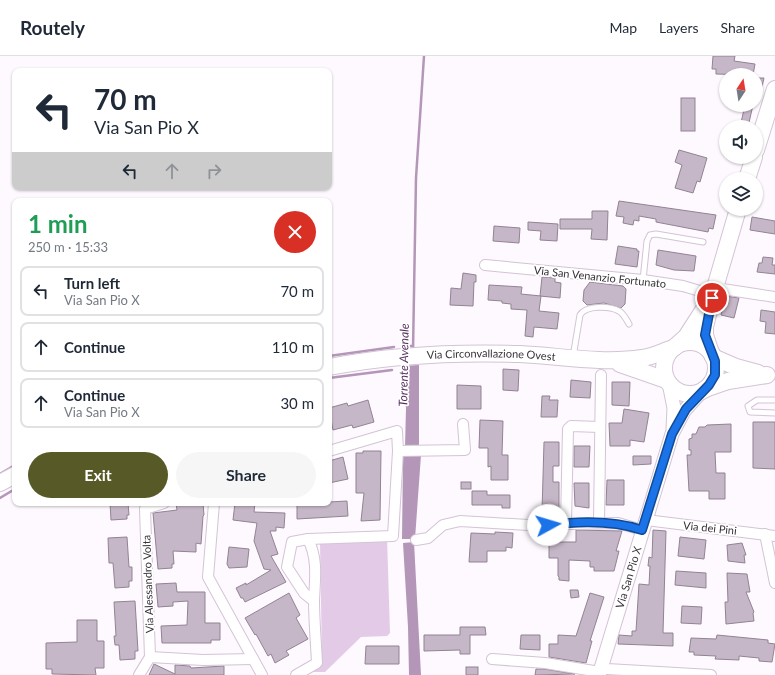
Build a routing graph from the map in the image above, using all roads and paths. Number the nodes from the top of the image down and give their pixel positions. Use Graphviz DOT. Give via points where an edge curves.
graph roads {
  1 [pos="775,89"];
  2 [pos="763,128"];
  3 [pos="736,216"];
  4 [pos="704,242"];
  5 [pos="485,265"];
  6 [pos="643,280"];
  7 [pos="713,294"];
  8 [pos="775,297"];
  9 [pos="629,324"];
  10 [pos="675,347"];
  11 [pos="712,355"];
  12 [pos="573,358"];
  13 [pos="332,366"];
  14 [pos="604,368"];
  15 [pos="771,375"];
  16 [pos="668,381"];
  17 [pos="702,391"];
  18 [pos="775,400"];
  19 [pos="775,413"];
  20 [pos="463,424"];
  21 [pos="600,427"];
  22 [pos="672,434"];
  23 [pos="332,450"];
  24 [pos="401,451"];
  25 [pos="12,477"];
  26 [pos="0,484"];
  27 [pos="154,506"];
  28 [pos="214,506"];
  29 [pos="566,523"];
  30 [pos="599,523"];
  31 [pos="644,525"];
  32 [pos="764,534"];
  33 [pos="775,536"];
  34 [pos="308,539"];
  35 [pos="416,540"];
  36 [pos="775,583"];
  37 [pos="314,601"];
  38 [pos="150,657"];
  39 [pos="253,659"];
  40 [pos="492,659"];
  41 [pos="600,671"];
  42 [pos="139,675"];
  43 [pos="262,675"];
  44 [pos="296,675"];
  45 [pos="711,675"];
  1 -- 2 [label="main road"];
  3 -- 7 [label="main road"];
  4 -- 6 [label="lane" via="650,235 647,241"];
  5 -- 6 [label="street, Via San Venanzio Fortunato"];
  6 -- 7 [label="street, Via San Venanzio Fortunato" via="689,287"];
  7 -- 8 [label="street, Via San Venanzio Fortunato"];
  7 -- 10 [label="main road" via="686,337"];
  7 -- 11 [label="main road" via="705,332"];
  9 -- 12 [label="lane" via="617,311 594,308 584,310 580,315 581,322 574,342"];
  10 -- 11 [label="main road" via="694,343 701,345"];
  10 -- 14 [label="main road, Via Circonvallazione Ovest"];
  10 -- 16 [label="main road" via="664,363"];
  11 -- 15 [label="main road" via="736,368"];
  11 -- 17 [label="main road" via="716,366 715,375"];
  12 -- 13 [label="main road, Via Circonvallazione Ovest" via="494,354 423,356"];
  12 -- 14 [label="main road, Via Circonvallazione Ovest"];
  14 -- 16 [label="main road, Via Circonvallazione Ovest"];
  14 -- 21 [label="street"];
  15 -- 17 [label="main road" via="728,381"];
  16 -- 17 [label="main road" via="674,389 685,394"];
  16 -- 22 [label="street, Via San Pio X" via="674,408"];
  17 -- 22 [label="street, Via San Pio X" via="684,411"];
  18 -- 19 [label="lane" via="757,400 748,406 750,412"];
  20 -- 24 [label="street" via="465,450"];
  21 -- 29 [label="street" via="571,426 568,429"];
  21 -- 30 [label="street"];
  22 -- 31 [label="street, Via San Pio X"];
  23 -- 24 [label="street" via="397,431"];
  24 -- 34 [label="street" via="393,536"];
  25 -- 26 [label="main road"];
  27 -- 38 [label="street, Via Alessandro Volta" via="145,509"];
  28 -- 39 [label="street" via="208,577"];
  29 -- 30 [label="street, Via dei Pini"];
  29 -- 35 [label="street, Via dei Pini" via="528,525 460,521 443,525 428,538"];
  30 -- 31 [label="street, Via dei Pini"];
  31 -- 32 [label="street, Via dei Pini"];
  31 -- 41 [label="street, Via San Pio X"];
  32 -- 33 [label="street, Via dei Pini"];
  32 -- 36 [label="street"];
  34 -- 37 [label="street" via="314,550"];
  34 -- 37 [label="street" via="292,542 287,567 304,593"];
  37 -- 44 [label="street" via="317,663"];
  38 -- 39 [label="street"];
  38 -- 42 [label="street"];
  39 -- 43 [label="street"];
  40 -- 41 [label="street"];
  41 -- 45 [label="street" via="607,669"];
}
